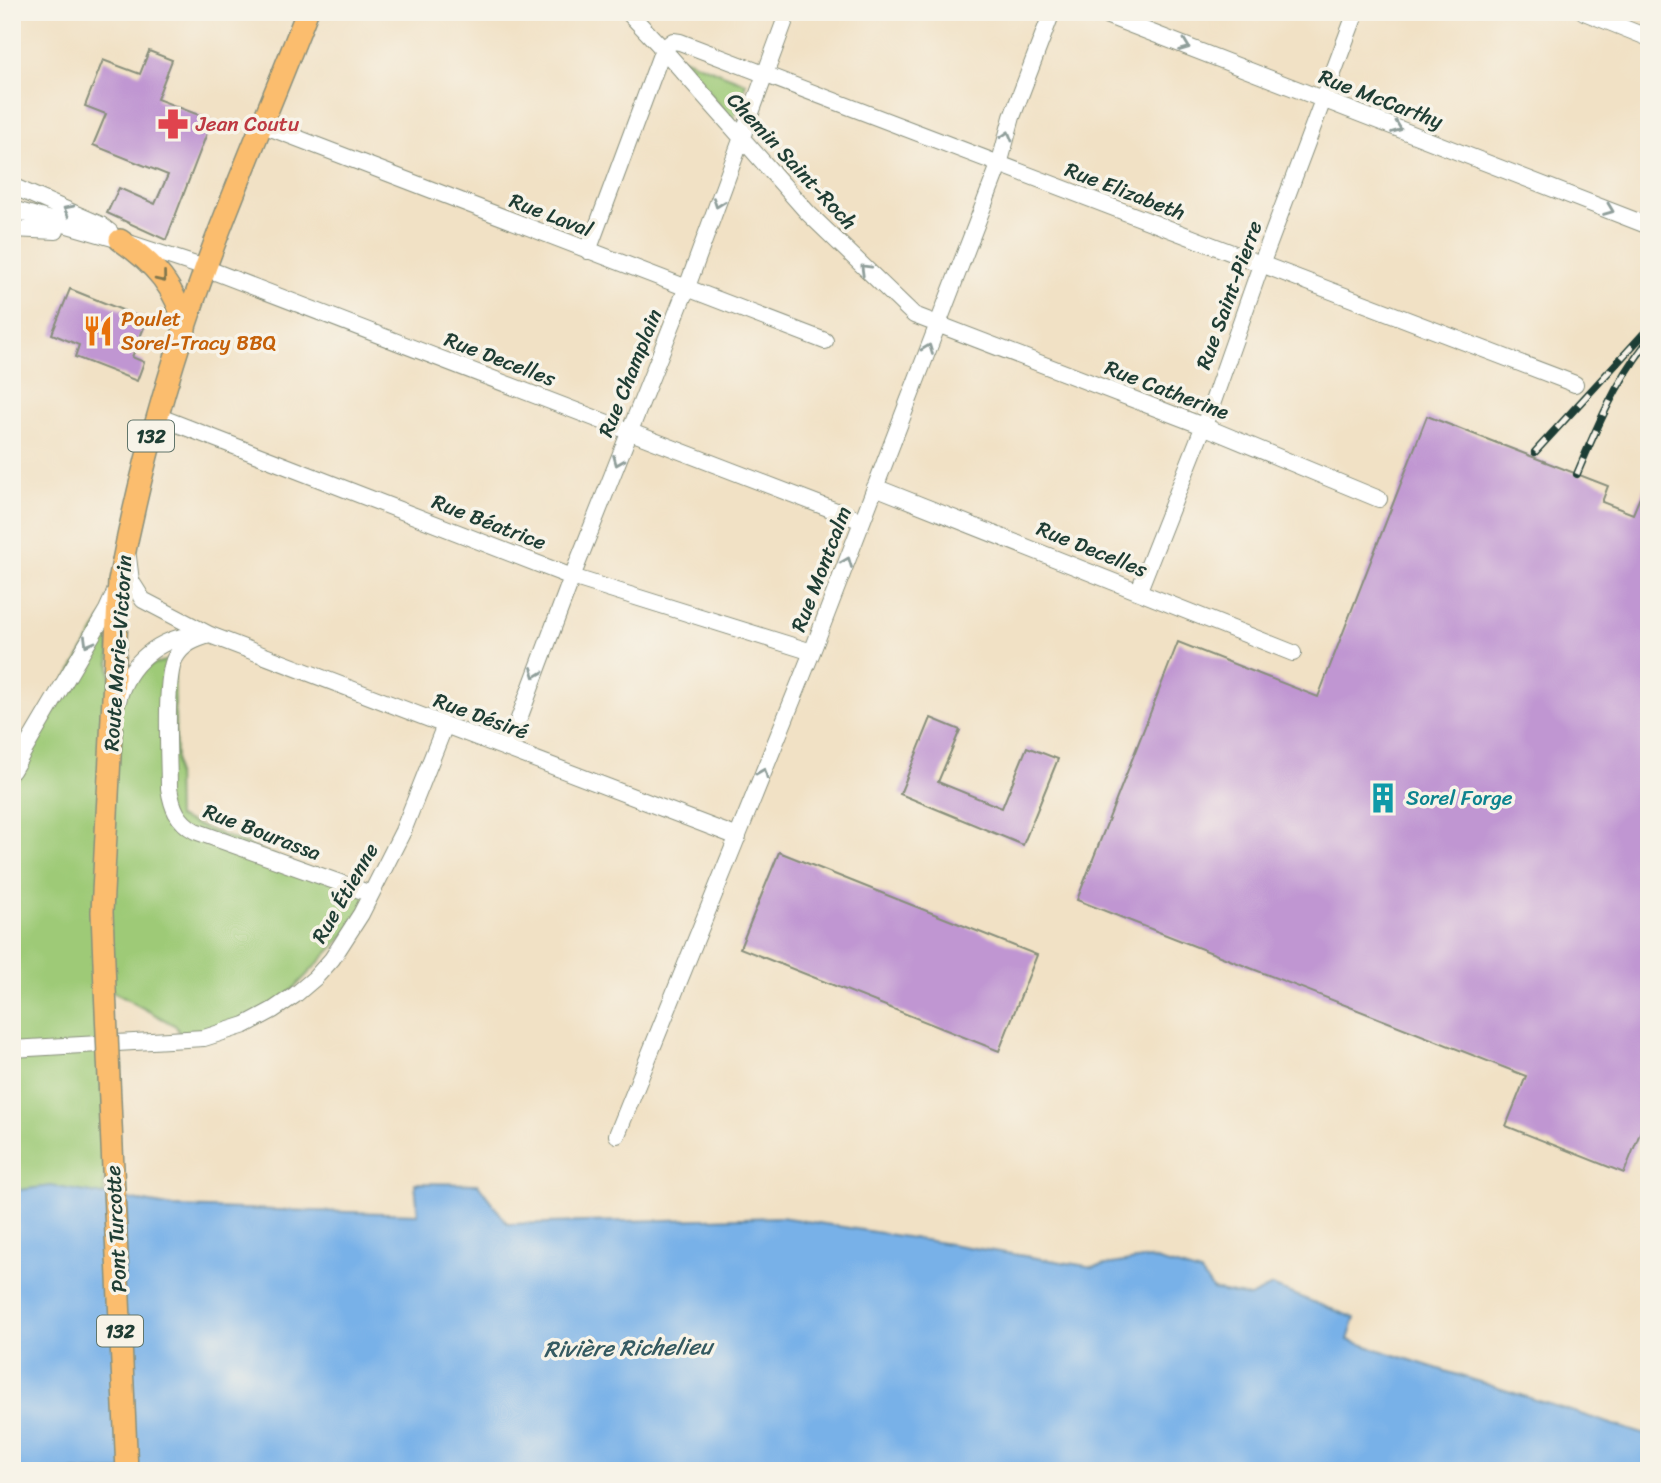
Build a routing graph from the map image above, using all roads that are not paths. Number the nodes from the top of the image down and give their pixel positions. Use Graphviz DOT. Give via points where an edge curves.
graph roads {
  1 [pos="307,12"];
  2 [pos="628,12"];
  3 [pos="788,12"];
  4 [pos="1052,12"];
  5 [pos="1098,12"];
  6 [pos="1356,12"];
  7 [pos="1584,12"];
  8 [pos="1649,38"];
  9 [pos="663,49"];
  10 [pos="763,75"];
  11 [pos="1324,99"];
  12 [pos="264,125"];
  13 [pos="741,138"];
  14 [pos="999,165"];
  15 [pos="12,186"];
  16 [pos="12,209"];
  17 [pos="1649,226"];
  18 [pos="12,229"];
  19 [pos="120,240"];
  20 [pos="588,251"];
  21 [pos="1261,265"];
  22 [pos="205,268"];
  23 [pos="687,287"];
  24 [pos="937,326"];
  25 [pos="185,330"];
  26 [pos="825,341"];
  27 [pos="1575,384"];
  28 [pos="157,416"];
  29 [pos="1203,426"];
  30 [pos="630,431"];
  31 [pos="875,486"];
  32 [pos="1379,499"];
  33 [pos="862,521"];
  34 [pos="126,544"];
  35 [pos="572,576"];
  36 [pos="119,581"];
  37 [pos="1139,590"];
  38 [pos="210,635"];
  39 [pos="812,652"];
  40 [pos="1293,653"];
  41 [pos="112,723"];
  42 [pos="445,725"];
  43 [pos="508,748"];
  44 [pos="12,771"];
  45 [pos="738,837"];
  46 [pos="371,894"];
  47 [pos="105,988"];
  48 [pos="12,1049"];
  49 [pos="617,1135"];
  50 [pos="127,1471"];
  1 -- 12 [label="main road, Route Marie-Victorin / 132"];
  2 -- 9 [label="street, Chemin Saint-Roch"];
  3 -- 10 [label="street, Rue Champlain"];
  14 -- 4 [label="street, Rue Montcalm, one-way"];
  5 -- 11 [label="street, Rue McCarthy, one-way"];
  6 -- 11 [label="street, Rue Saint-Pierre"];
  7 -- 8 [label="street"];
  9 -- 10 [label="street, Rue Elizabeth" via="673,41 680,42"];
  9 -- 13 [label="street, Chemin Saint-Roch"];
  9 -- 20 [label="street"];
  10 -- 13 [label="street, Rue Champlain"];
  10 -- 14 [label="street, Rue Elizabeth"];
  11 -- 17 [label="street, Rue McCarthy, one-way"];
  11 -- 21 [label="street, Rue Saint-Pierre"];
  12 -- 20 [label="street, Rue Laval"];
  12 -- 22 [label="main road, Route Marie-Victorin / 132"];
  13 -- 23 [label="street, Rue Champlain, one-way"];
  24 -- 13 [label="street, Chemin Saint-Roch, one-way" via="906,309 808,213"];
  14 -- 21 [label="street, Rue Elizabeth"];
  14 -- 24 [label="street, Rue Montcalm"];
  19 -- 15 [label="street, Rue Decelles, one-way" via="101,225"];
  16 -- 19 [label="street, Rue Decelles"];
  18 -- 19 [label="street"];
  19 -- 22 [label="street, Rue Decelles"];
  19 -- 25 [label="main road, one-way" via="141,254 166,282 181,309"];
  20 -- 23 [label="street, Rue Laval"];
  21 -- 27 [label="street, Rue Elizabeth"];
  21 -- 29 [label="street, Rue Saint-Pierre"];
  22 -- 25 [label="main road, Route Marie-Victorin / 132"];
  22 -- 30 [label="street, Rue Decelles"];
  23 -- 26 [label="street, Rue Laval"];
  23 -- 30 [label="street, Rue Champlain"];
  24 -- 29 [label="street, Rue Catherine"];
  31 -- 24 [label="street, Rue Montcalm, one-way"];
  25 -- 28 [label="main road, Route Marie-Victorin / 132"];
  28 -- 34 [label="main road, Route Marie-Victorin / 132"];
  28 -- 35 [label="street, Rue Béatrice"];
  29 -- 32 [label="street, Rue Catherine"];
  29 -- 37 [label="street, Rue Saint-Pierre"];
  30 -- 33 [label="street, Rue Decelles"];
  30 -- 35 [label="street, Rue Champlain, one-way"];
  31 -- 33 [label="street, Rue Montcalm"];
  31 -- 37 [label="street, Rue Decelles"];
  39 -- 33 [label="street, Rue Montcalm, one-way"];
  34 -- 36 [label="main road, Route Marie-Victorin / 132"];
  34 -- 38 [label="street, Rue Désiré" via="131,581 143,600"];
  35 -- 39 [label="street, Rue Béatrice"];
  35 -- 43 [label="street, Rue Champlain, one-way"];
  36 -- 41 [label="main road, Route Marie-Victorin / 132"];
  36 -- 44 [label="street, one-way" via="107,610"];
  37 -- 40 [label="street, Rue Decelles"];
  38 -- 41 [label="street, Rue Désiré" via="184,636 148,653 121,687"];
  38 -- 42 [label="street, Rue Désiré"];
  38 -- 46 [label="street, Rue Bourassa" via="188,642 181,650 170,681 169,788 177,817 195,831"];
  45 -- 39 [label="street, Rue Montcalm, one-way"];
  41 -- 47 [label="main road, Route Marie-Victorin / 132" via="102,912"];
  42 -- 43 [label="street, Rue Désiré"];
  42 -- 46 [label="street, Rue Étienne" via="415,805"];
  43 -- 45 [label="street, Rue Désiré"];
  45 -- 49 [label="street, Rue Montcalm"];
  46 -- 48 [label="street, Rue Étienne" via="315,978 245,1025 183,1041"];
  47 -- 50 [label="main road, Pont Turcotte / 132, bridge"];
}
